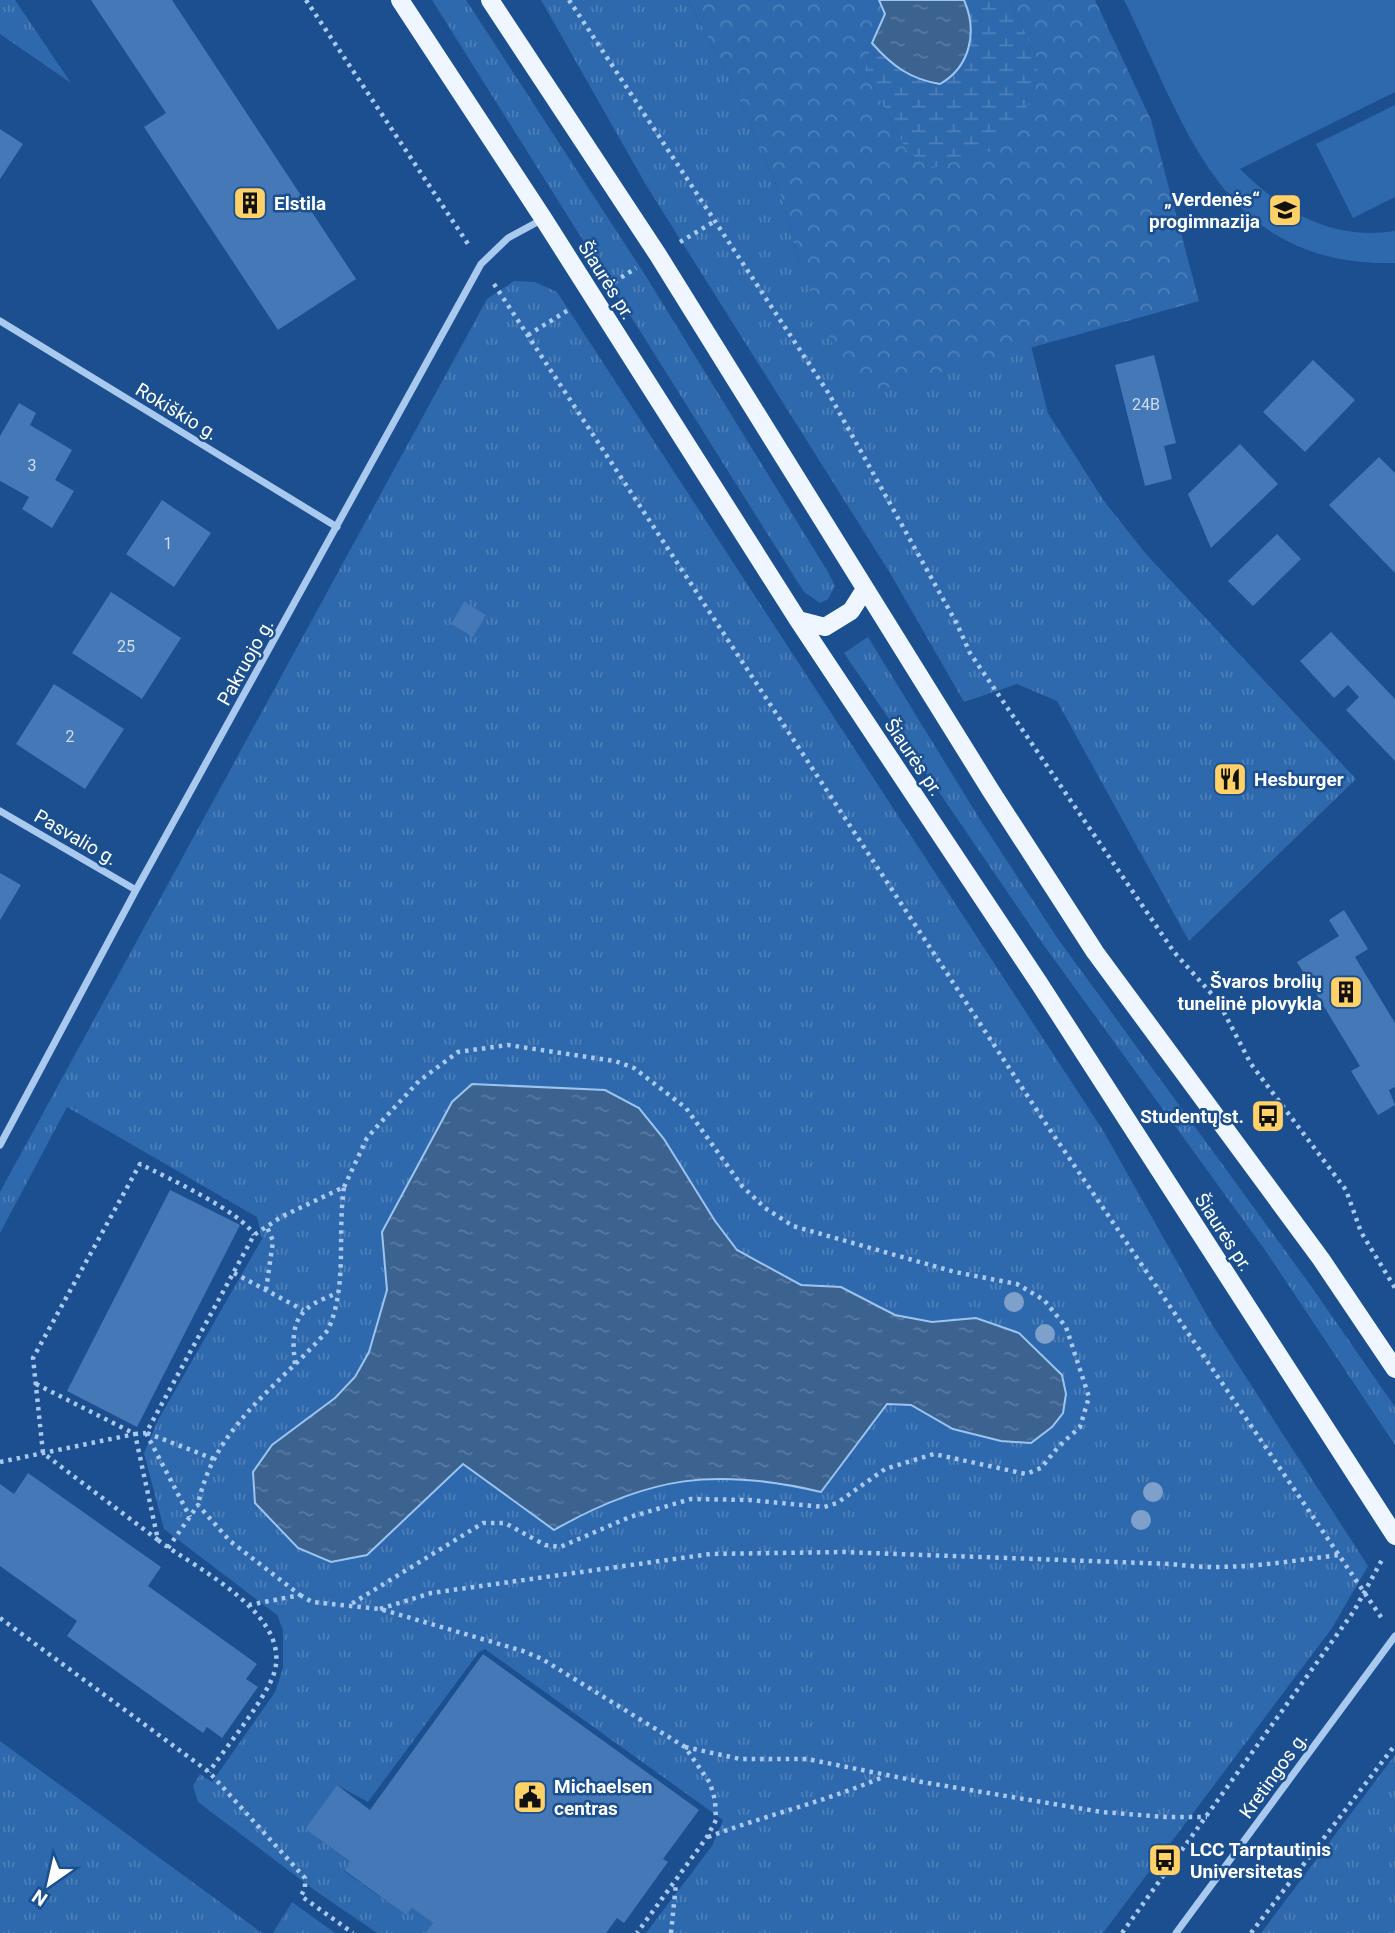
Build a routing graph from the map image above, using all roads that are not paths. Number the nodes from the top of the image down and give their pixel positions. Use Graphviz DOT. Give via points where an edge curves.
graph roads {
  1 [pos="400,0"];
  2 [pos="490,0"];
  3 [pos="543,218"];
  4 [pos="0,321"];
  5 [pos="338,527"];
  6 [pos="865,589"];
  7 [pos="798,620"];
  8 [pos="0,811"];
  9 [pos="136,890"];
  10 [pos="0,1145"];
  11 [pos="1395,1369"];
  12 [pos="1392,1541"];
  13 [pos="1394,1637"];
  14 [pos="1176,1933"];
  1 -- 3 [label="main road, Šiaurės pr."];
  2 -- 6 [label="main road" via="657,255"];
  3 -- 5 [label="street, Pakruojo g." via="508,238 481,264"];
  3 -- 7 [label="main road, Šiaurės pr."];
  4 -- 5 [label="street, Rokiškio g."];
  5 -- 9 [label="street, Pakruojo g."];
  6 -- 7 [label="main road" via="851,611 825,627"];
  6 -- 11 [label="main road" via="1095,952 1321,1259"];
  7 -- 12 [label="main road, Šiaurės pr." via="1039,983"];
  8 -- 9 [label="street, Pasvalio g."];
  9 -- 10 [label="street, Pakruojo g."];
  13 -- 14 [label="street, Kretingos g."];
}
